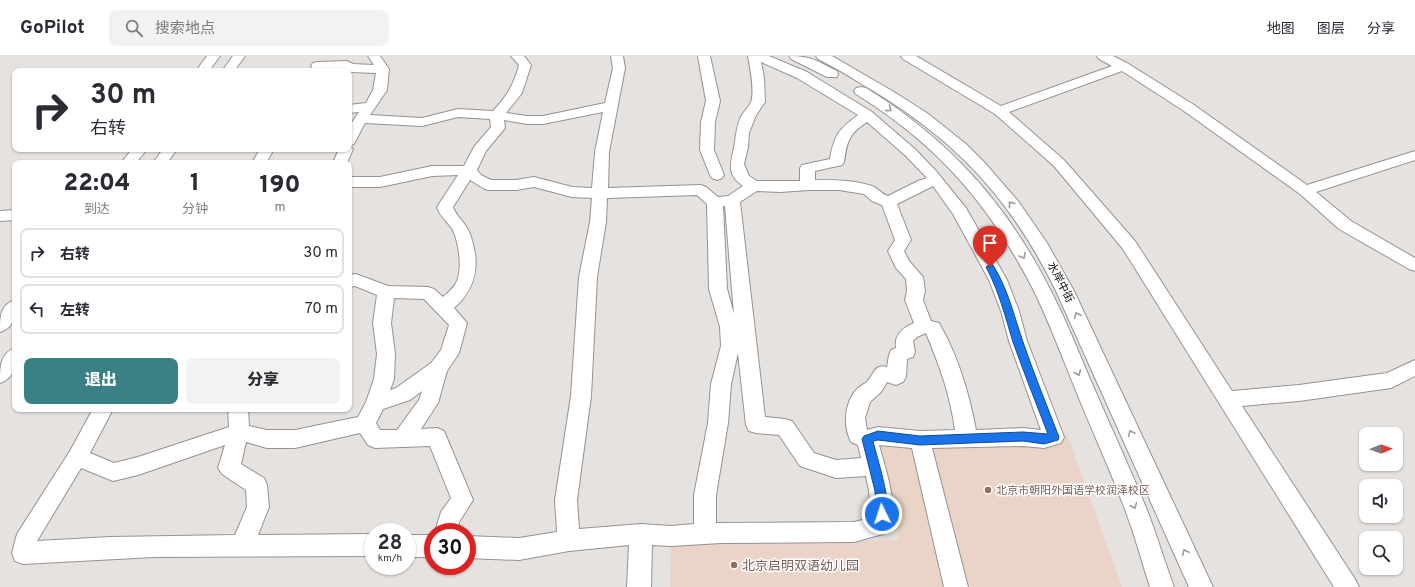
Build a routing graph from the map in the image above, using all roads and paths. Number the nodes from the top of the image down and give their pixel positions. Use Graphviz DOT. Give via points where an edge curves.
graph roads {
  1 [pos="214,56"];
  2 [pos="239,56"];
  3 [pos="374,56"];
  4 [pos="517,56"];
  5 [pos="617,56"];
  6 [pos="704,56"];
  7 [pos="754,56"];
  8 [pos="759,56"];
  9 [pos="795,56"];
  10 [pos="822,56"];
  11 [pos="907,56"];
  12 [pos="1103,56"];
  13 [pos="318,64"];
  14 [pos="1123,66"];
  15 [pos="204,68"];
  16 [pos="230,68"];
  17 [pos="383,68"];
  18 [pos="371,106"];
  19 [pos="611,106"];
  20 [pos="352,109"];
  21 [pos="1000,111"];
  22 [pos="496,115"];
  23 [pos="867,115"];
  24 [pos="360,119"];
  25 [pos="352,135"];
  26 [pos="137,152"];
  27 [pos="1415,155"];
  28 [pos="131,160"];
  29 [pos="469,170"];
  30 [pos="716,175"];
  31 [pos="936,181"];
  32 [pos="352,182"];
  33 [pos="748,182"];
  34 [pos="808,185"];
  35 [pos="1305,191"];
  36 [pos="600,194"];
  37 [pos="716,197"];
  38 [pos="889,202"];
  39 [pos="0,216"];
  40 [pos="12,216"];
  41 [pos="1415,265"];
  42 [pos="352,281"];
  43 [pos="386,292"];
  44 [pos="442,307"];
  45 [pos="12,310"];
  46 [pos="0,325"];
  47 [pos="924,326"];
  48 [pos="12,359"];
  49 [pos="1415,367"];
  50 [pos="438,368"];
  51 [pos="0,375"];
  52 [pos="1227,399"];
  53 [pos="376,403"];
  54 [pos="101,412"];
  55 [pos="238,412"];
  56 [pos="365,424"];
  57 [pos="239,432"];
  58 [pos="403,438"];
  59 [pos="867,439"];
  60 [pos="967,439"];
  61 [pos="920,440"];
  62 [pos="77,457"];
  63 [pos="874,466"];
  64 [pos="448,523"];
  65 [pos="641,534"];
  66 [pos="705,534"];
  67 [pos="569,540"];
  68 [pos="364,545"];
  69 [pos="242,546"];
  70 [pos="476,547"];
  71 [pos="639,587"];
  72 [pos="956,587"];
  73 [pos="1162,587"];
  74 [pos="1201,587"];
  75 [pos="1347,587"];
  1 -- 15 [label="street"];
  2 -- 16 [label="street"];
  3 -- 17 [label="street"];
  4 -- 22 [label="street" via="525,65 520,87 511,101"];
  5 -- 19 [label="street" via="619,68"];
  6 -- 30 [label="street" via="713,101 708,122 707,150"];
  7 -- 33 [label="street" via="758,78 758,102 749,115 742,133 737,164"];
  8 -- 23 [label="street" via="802,75"];
  9 -- 73 [label="street, 水岸中街, one-way" via="871,96 936,146 967,177 1015,241 1043,293 1074,364 1139,517"];
  74 -- 10 [label="street, 水岸中街, one-way" via="1056,270 1030,229 998,188 942,132 889,94"];
  11 -- 21 [label="street"];
  12 -- 14 [label="street"];
  13 -- 17 [label="street" via="347,65 350,68"];
  14 -- 21 [label="street"];
  14 -- 35 [label="street" via="1189,108"];
  17 -- 18 [label="street" via="380,90"];
  18 -- 20 [label="street"];
  18 -- 24 [label="street"];
  19 -- 22 [label="street" via="543,120"];
  19 -- 36 [label="street" via="602,152"];
  21 -- 52 [label="street" via="1059,163 1129,245"];
  22 -- 24 [label="street" via="458,113 422,122"];
  22 -- 29 [label="street" via="498,128 479,150"];
  23 -- 31 [label="street" via="911,153"];
  23 -- 34 [label="street" via="853,124 846,133 839,145 837,162 807,168"];
  24 -- 25 [label="street"];
  26 -- 28 [label="street"];
  27 -- 35 [label="street"];
  29 -- 32 [label="street" via="432,171 380,182"];
  29 -- 36 [label="street" via="488,185 516,186 534,182 572,192"];
  29 -- 44 [label="street" via="445,207 447,215 459,227 469,267 466,282 458,295"];
  30 -- 33 [label="street"];
  30 -- 37 [label="street"];
  31 -- 38 [label="street" via="923,184"];
  31 -- 60 [label="street" via="960,212 998,280 1054,437"];
  33 -- 34 [label="street" via="781,187"];
  33 -- 37 [label="street"];
  34 -- 38 [label="street" via="839,185 869,190 877,198"];
  35 -- 41 [label="street" via="1345,225"];
  36 -- 37 [label="street"];
  36 -- 67 [label="street" via="598,222 588,277 581,396 566,500"];
  37 -- 63 [label="street" via="743,321 756,425 785,427 807,460 836,469"];
  37 -- 66 [label="street" via="718,289 729,327 730,346 721,384 718,423 705,495"];
  38 -- 47 [label="street" via="903,240 896,251 902,264 914,277 914,300"];
  39 -- 40 [label="street"];
  42 -- 43 [label="street"];
  43 -- 44 [label="street" via="428,293"];
  43 -- 53 [label="street" via="382,323 386,354 384,379"];
  44 -- 50 [label="street" via="458,323 450,353"];
  45 -- 46 [label="street"];
  47 -- 59 [label="street" via="911,332 904,340 906,352 898,355 896,377 883,373 860,401 854,418 858,436"];
  47 -- 60 [label="street" via="933,328 952,372 961,402"];
  48 -- 51 [label="street"];
  49 -- 52 [label="street" via="1391,380 1299,393"];
  50 -- 53 [label="street" via="403,394"];
  50 -- 58 [label="street" via="428,403"];
  52 -- 75 [label="street"];
  53 -- 56 [label="street"];
  54 -- 62 [label="street"];
  55 -- 57 [label="street"];
  56 -- 57 [label="street" via="295,440 267,439"];
  56 -- 58 [label="street" via="375,439"];
  57 -- 62 [label="street" via="113,472"];
  57 -- 69 [label="street" via="229,468 256,485 258,507"];
  58 -- 64 [label="street" via="437,437 462,500"];
  59 -- 61 [label="street" via="878,436"];
  59 -- 63 [label="street"];
  60 -- 61 [label="street"];
  61 -- 72 [label="street"];
  62 -- 69 [label="street" via="25,541 23,553 70,549"];
  63 -- 66 [label="street" via="880,491 882,525 854,532"];
  65 -- 66 [label="street"];
  65 -- 67 [label="street"];
  65 -- 71 [label="street"];
  67 -- 70 [label="street" via="519,549"];
  68 -- 69 [label="street"];
}
